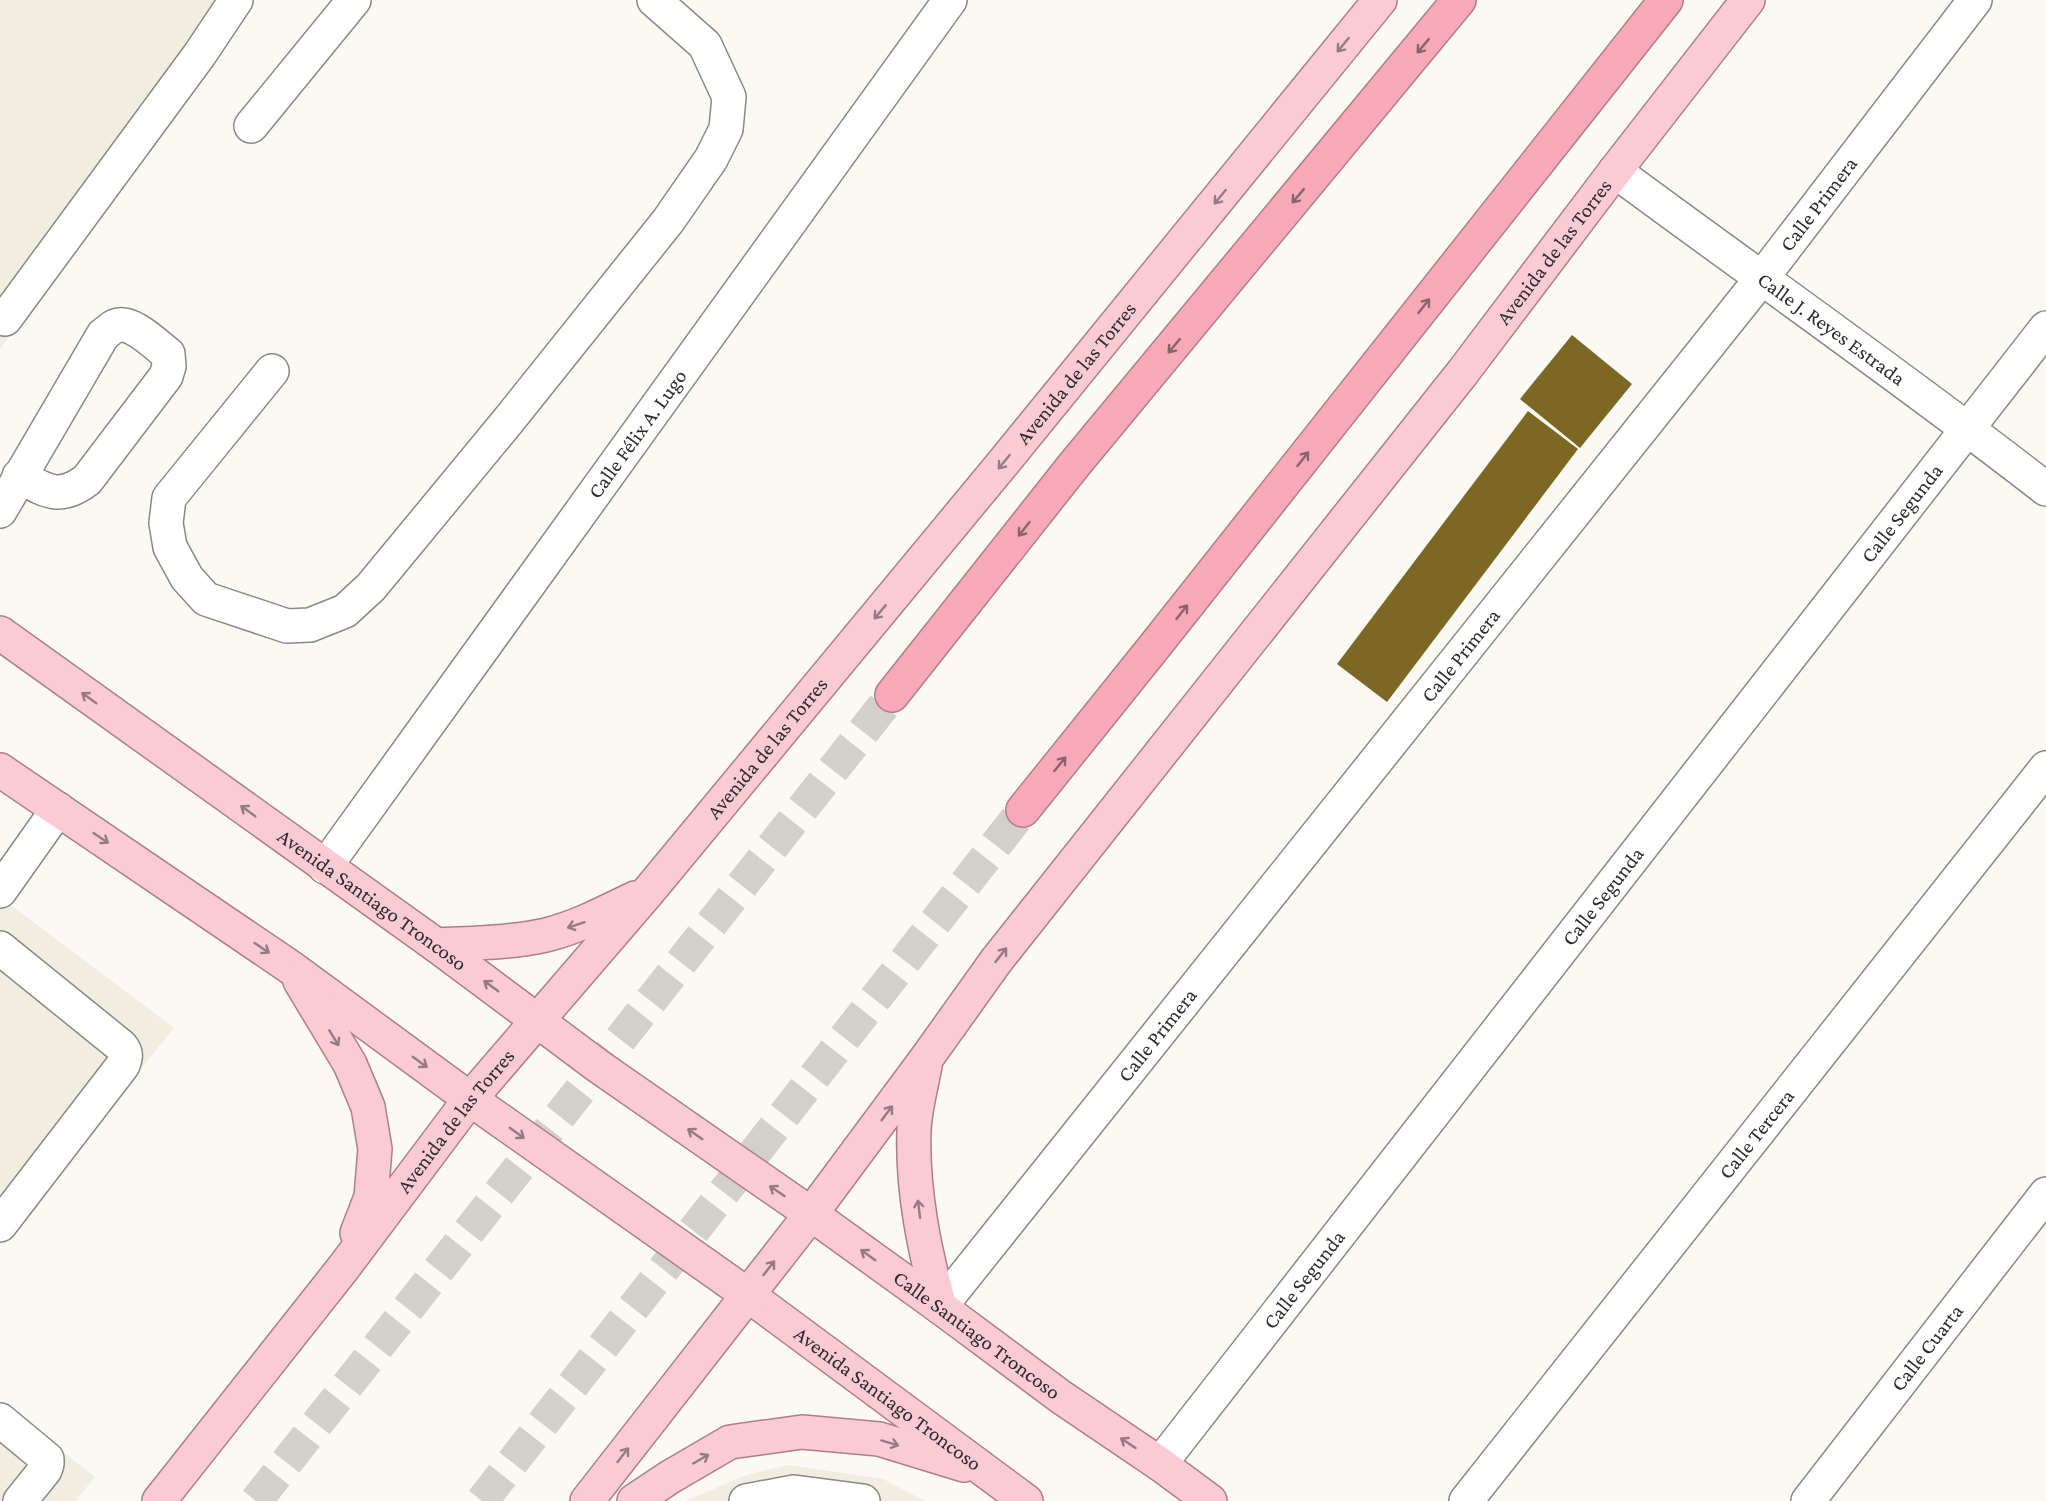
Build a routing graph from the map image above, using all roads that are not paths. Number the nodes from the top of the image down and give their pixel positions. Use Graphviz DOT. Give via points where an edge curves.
graph roads {
  1 [pos="236,0"];
  2 [pos="354,0"];
  3 [pos="654,0"];
  4 [pos="950,0"];
  5 [pos="1459,0"];
  6 [pos="1666,0"];
  7 [pos="1748,0"];
  8 [pos="1975,0"];
  9 [pos="1376,1"];
  10 [pos="251,126"];
  11 [pos="1615,171"];
  12 [pos="1761,279"];
  13 [pos="5,319"];
  14 [pos="2046,328"];
  15 [pos="272,371"];
  16 [pos="1968,428"];
  17 [pos="19,476"];
  18 [pos="2046,489"];
  19 [pos="0,510"];
  20 [pos="0,633"];
  21 [pos="892,695"];
  22 [pos="2046,768"];
  23 [pos="0,770"];
  24 [pos="58,809"];
  25 [pos="1023,810"];
  26 [pos="325,867"];
  27 [pos="0,891"];
  28 [pos="648,892"];
  29 [pos="436,945"];
  30 [pos="0,948"];
  31 [pos="293,969"];
  32 [pos="539,1020"];
  33 [pos="926,1059"];
  34 [pos="470,1099"];
  35 [pos="743,1168"];
  36 [pos="2046,1194"];
  37 [pos="811,1214"];
  38 [pos="0,1225"];
  39 [pos="344,1267"];
  40 [pos="748,1295"];
  41 [pos="940,1307"];
  42 [pos="0,1420"];
  43 [pos="1160,1464"];
  44 [pos="988,1472"];
  45 [pos="20,1501"];
  46 [pos="159,1501"];
  47 [pos="587,1501"];
  48 [pos="634,1501"];
  49 [pos="746,1501"];
  50 [pos="863,1501"];
  51 [pos="1026,1501"];
  52 [pos="1210,1501"];
  53 [pos="1466,1501"];
  54 [pos="1808,1501"];
  1 -- 13 [label="street"];
  2 -- 10 [label="street"];
  3 -- 15 [label="street" via="705,45 729,98 726,129 711,159 668,221 371,587 345,611 310,626 287,626 206,598 187,578 170,547 165,523 169,498"];
  4 -- 26 [label="street, Calle Félix A. Lugo"];
  5 -- 21 [label="highway, one-way" via="1074,465"];
  25 -- 6 [label="highway, one-way"];
  7 -- 11 [label="main road, Avenida de las Torres"];
  8 -- 12 [label="street, Calle Primera"];
  9 -- 28 [label="main road, Avenida de las Torres, one-way" via="988,481"];
  11 -- 12 [label="street, Calle J. Reyes Estrada"];
  33 -- 11 [label="main road, Avenida de las Torres, one-way" via="996,961 1463,372"];
  12 -- 16 [label="street, Calle J. Reyes Estrada"];
  12 -- 41 [label="street, Calle Primera"];
  14 -- 16 [label="street, Calle Segunda"];
  16 -- 18 [label="street, Calle J. Reyes Estrada"];
  16 -- 43 [label="street, Calle Segunda"];
  17 -- 17 [label="street" via="103,335 123,325 136,329 168,354 166,376 87,480 64,492 46,491"];
  17 -- 19 [label="street"];
  26 -- 20 [label="main road, Avenida Santiago Troncoso, one-way"];
  22 -- 53 [label="street, Calle Tercera"];
  23 -- 24 [label="main road"];
  24 -- 27 [label="street"];
  24 -- 31 [label="main road, one-way"];
  26 -- 29 [label="main road, Avenida Santiago Troncoso"];
  28 -- 29 [label="main road, one-way" via="589,921 546,935"];
  28 -- 32 [label="main road, Avenida de las Torres"];
  32 -- 29 [label="main road, Avenida Santiago Troncoso, one-way"];
  30 -- 38 [label="street" via="121,1046 126,1058"];
  31 -- 34 [label="main road, one-way"];
  31 -- 39 [label="main road, one-way" via="350,1064 368,1107 375,1149 371,1197"];
  32 -- 34 [label="main road, Avenida de las Torres"];
  35 -- 32 [label="main road, Avenida Santiago Troncoso, one-way"];
  37 -- 33 [label="main road, Avenida de las Torres, one-way"];
  41 -- 33 [label="main road, one-way" via="926,1258 914,1168 914,1127"];
  34 -- 39 [label="main road, Avenida de las Torres"];
  34 -- 40 [label="main road, one-way"];
  37 -- 35 [label="main road, Calle Santiago Troncoso, one-way"];
  36 -- 54 [label="street, Calle Cuarta"];
  40 -- 37 [label="main road, Avenida de las Torres, one-way"];
  41 -- 37 [label="main road, Calle Santiago Troncoso, one-way"];
  39 -- 46 [label="main road, Avenida de las Torres"];
  40 -- 44 [label="main road, Avenida Santiago Troncoso"];
  47 -- 40 [label="main road, Avenida de las Torres, one-way"];
  43 -- 41 [label="main road, Calle Santiago Troncoso, one-way"];
  42 -- 45 [label="street" via="47,1459 45,1470"];
  43 -- 52 [label="main road, Calle Santiago Troncoso"];
  48 -- 44 [label="main road, one-way" via="730,1442 802,1432 879,1439"];
  44 -- 51 [label="main road, Avenida Santiago Troncoso"];
  49 -- 50 [label="street" via="794,1492"];
}
